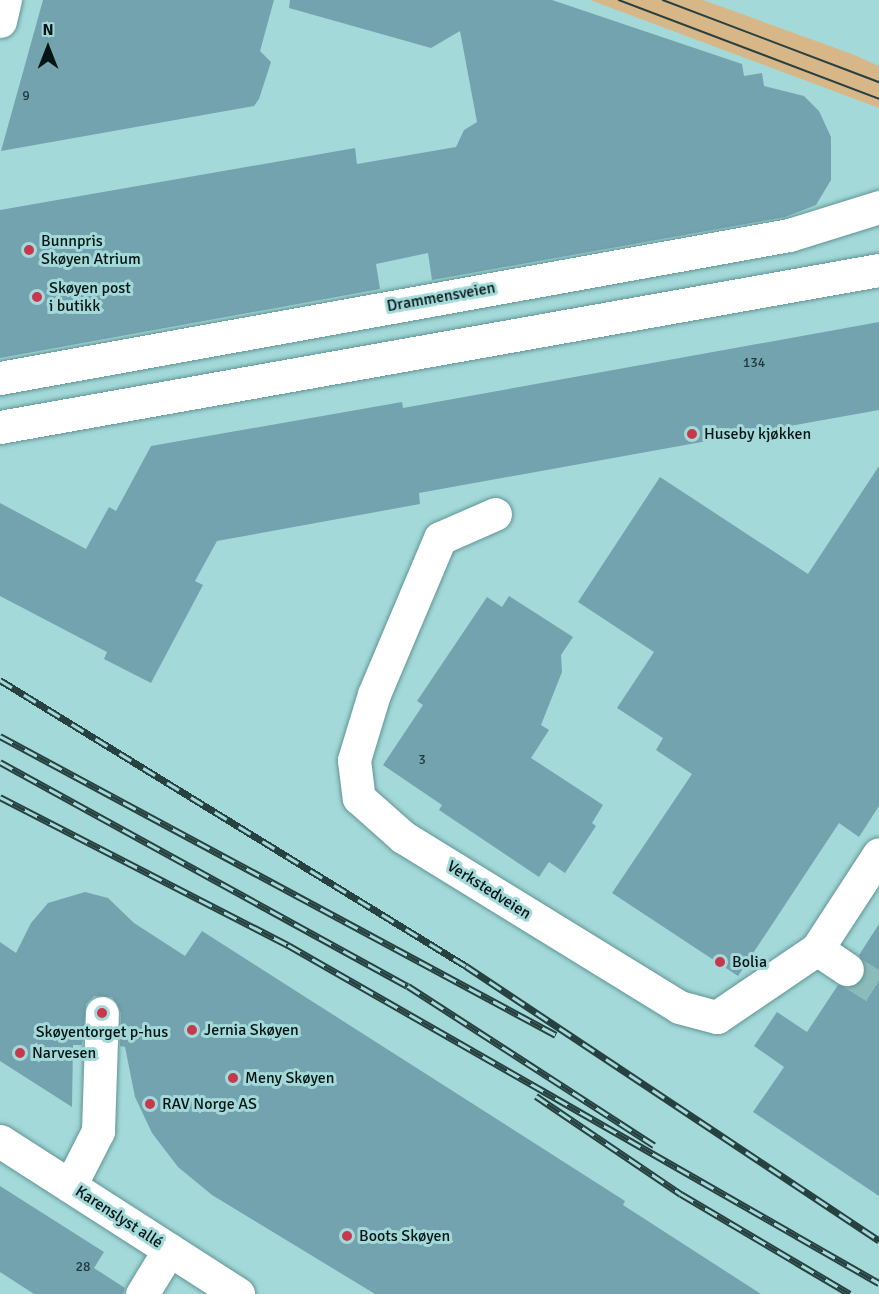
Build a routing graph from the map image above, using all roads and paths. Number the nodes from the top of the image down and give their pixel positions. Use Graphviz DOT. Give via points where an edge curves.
graph roads {
  1 [pos="5,0"];
  2 [pos="0,21"];
  3 [pos="879,207"];
  4 [pos="879,270"];
  5 [pos="0,378"];
  6 [pos="0,427"];
  7 [pos="495,514"];
  8 [pos="879,854"];
  9 [pos="817,950"];
  10 [pos="847,969"];
  11 [pos="102,1013"];
  12 [pos="0,1141"];
  13 [pos="70,1186"];
  14 [pos="169,1250"];
  15 [pos="142,1294"];
  16 [pos="238,1294"];
  1 -- 2 [label="main road"];
  3 -- 5 [label="main road, Drammensveien" via="789,235"];
  4 -- 6 [label="main road"];
  7 -- 9 [label="main road, Verkstedveien" via="440,538 374,694 354,760 359,798 403,837 679,1007 717,1017"];
  8 -- 9 [label="main road, Verkstedveien"];
  9 -- 10 [label="main road"];
  11 -- 13 [label="main road" via="98,1131"];
  12 -- 13 [label="main road, Karenslyst allé"];
  13 -- 14 [label="main road, Karenslyst allé"];
  14 -- 15 [label="main road"];
  14 -- 16 [label="main road, Karenslyst allé"];
}
